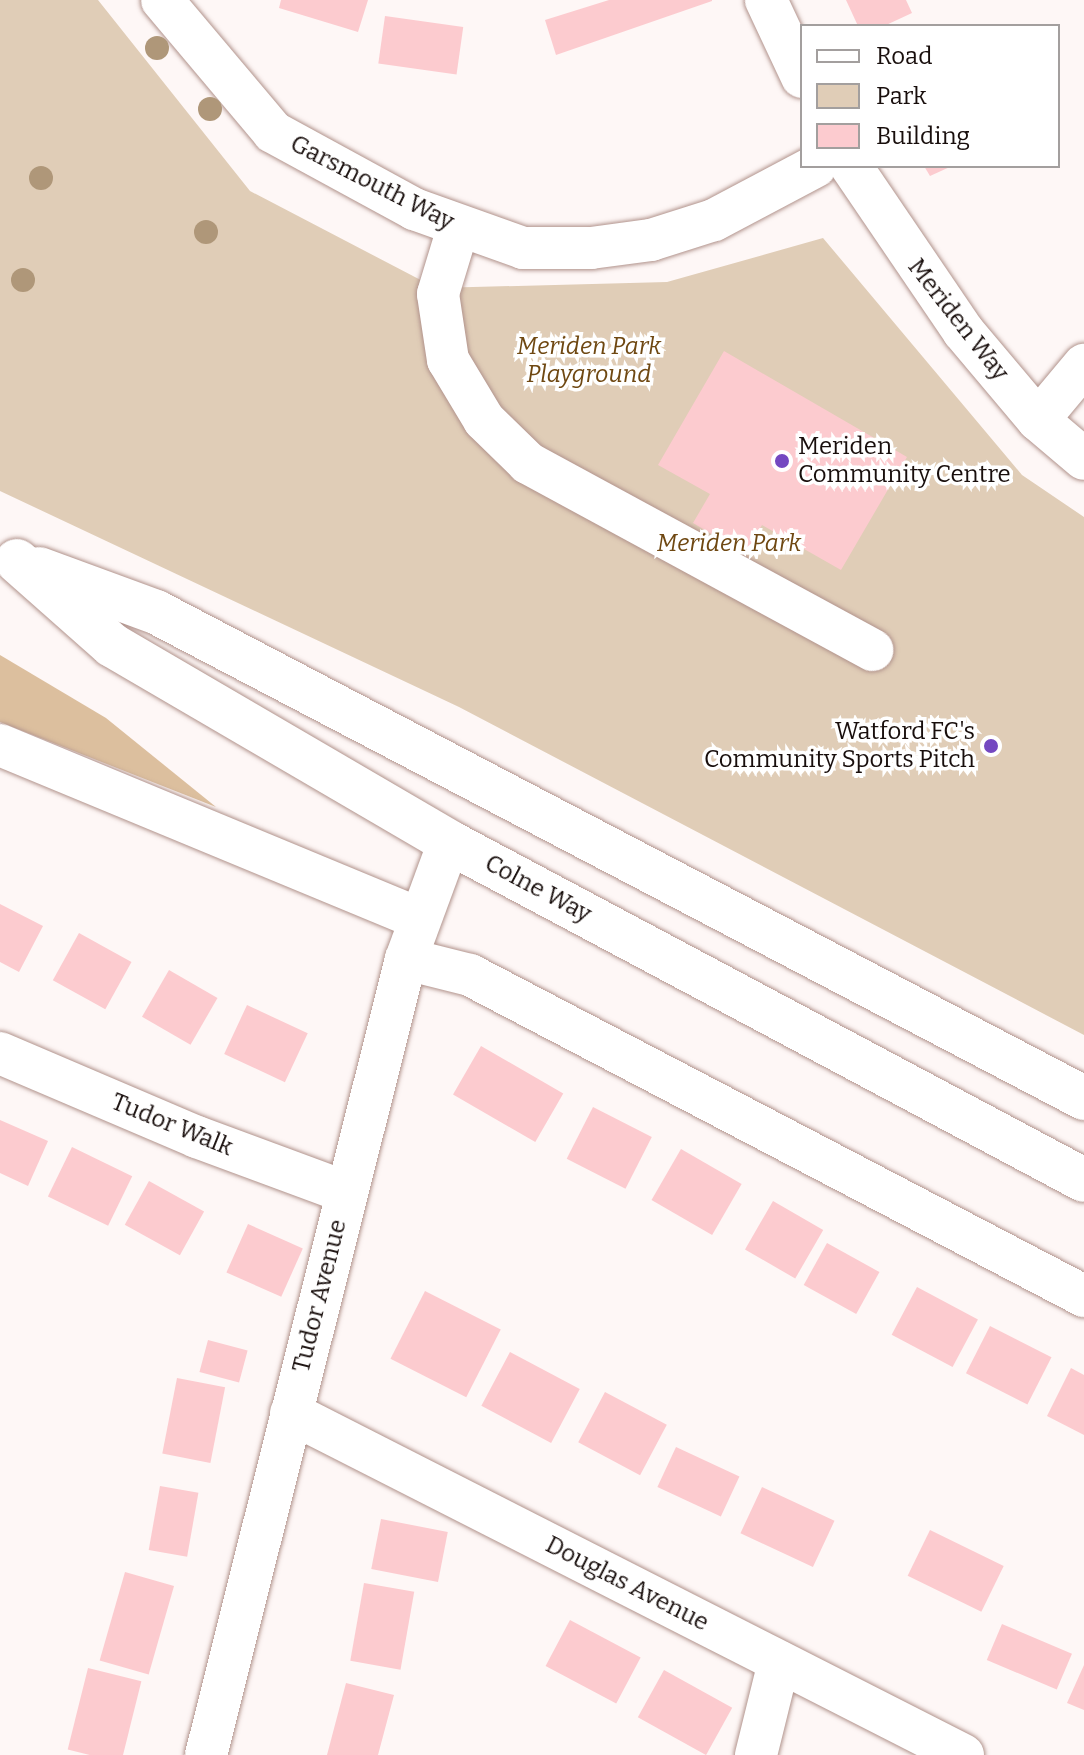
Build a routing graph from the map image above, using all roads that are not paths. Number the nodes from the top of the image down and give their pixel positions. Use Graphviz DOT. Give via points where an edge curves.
graph roads {
  1 [pos="162,0"];
  2 [pos="766,0"];
  3 [pos="800,73"];
  4 [pos="812,168"];
  5 [pos="852,168"];
  6 [pos="458,228"];
  7 [pos="1084,365"];
  8 [pos="1038,420"];
  9 [pos="1084,459"];
  10 [pos="8,557"];
  11 [pos="872,650"];
  12 [pos="0,745"];
  13 [pos="449,842"];
  14 [pos="417,918"];
  15 [pos="406,959"];
  16 [pos="0,1053"];
  17 [pos="1084,1098"];
  18 [pos="1084,1180"];
  19 [pos="346,1192"];
  20 [pos="1084,1296"];
  21 [pos="291,1413"];
  22 [pos="779,1662"];
  23 [pos="206,1755"];
  24 [pos="756,1755"];
  25 [pos="963,1755"];
  1 -- 6 [label="street, Garsmouth Way" via="273,132 362,183"];
  2 -- 3 [label="street"];
  4 -- 6 [label="street, Garsmouth Way" via="714,220 651,240 591,248 523,248"];
  5 -- 8 [label="street, Meriden Way" via="963,331"];
  6 -- 11 [label="street" via="438,294 448,360 484,420 528,463"];
  7 -- 8 [label="street"];
  8 -- 9 [label="street, Meriden Way"];
  10 -- 13 [label="highway, Colne Way" via="112,645"];
  10 -- 17 [label="highway, Colne Way" via="156,612"];
  12 -- 14 [label="street"];
  13 -- 14 [label="street, Tudor Avenue"];
  13 -- 18 [label="highway, Colne Way"];
  14 -- 15 [label="street, Tudor Avenue"];
  15 -- 19 [label="street, Tudor Avenue"];
  15 -- 20 [label="street" via="470,975"];
  16 -- 19 [label="street, Tudor Walk" via="197,1137"];
  19 -- 21 [label="street, Tudor Avenue"];
  21 -- 22 [label="street, Douglas Avenue"];
  21 -- 23 [label="street, Tudor Avenue"];
  22 -- 24 [label="street"];
  22 -- 25 [label="street, Douglas Avenue"];
}
